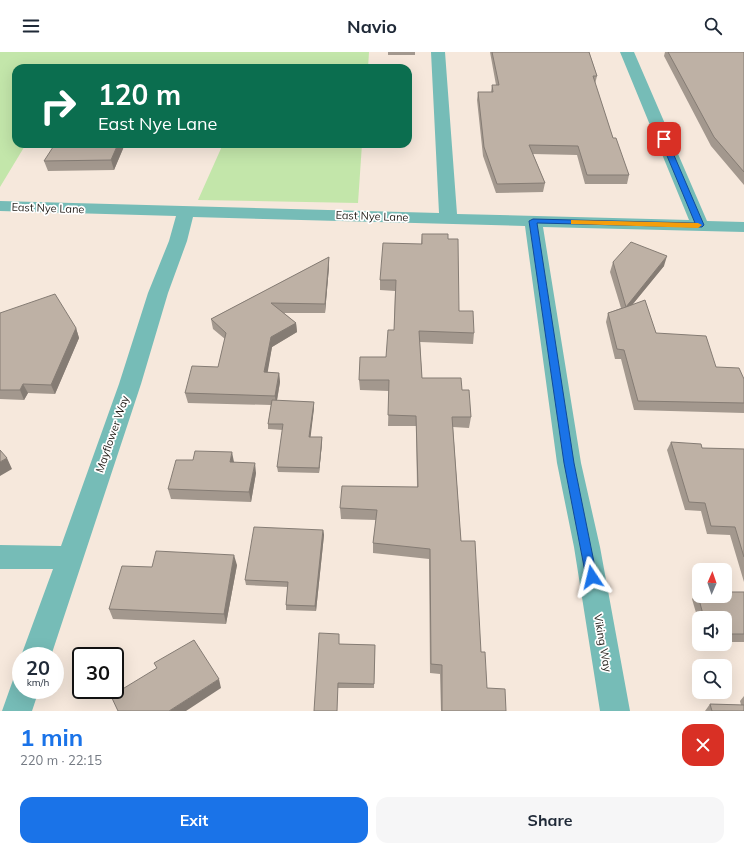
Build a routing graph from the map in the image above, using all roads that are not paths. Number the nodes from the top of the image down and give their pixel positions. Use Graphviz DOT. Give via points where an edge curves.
graph roads {
  1 [pos="438,52"];
  2 [pos="628,52"];
  3 [pos="0,206"];
  4 [pos="186,211"];
  5 [pos="448,218"];
  6 [pos="533,221"];
  7 [pos="700,225"];
  8 [pos="744,227"];
  9 [pos="0,557"];
  10 [pos="69,558"];
  11 [pos="39,647"];
  12 [pos="21,699"];
  13 [pos="17,711"];
  14 [pos="615,711"];
  1 -- 5 [label="street"];
  2 -- 7 [label="street"];
  3 -- 4 [label="street, East Nye Lane"];
  4 -- 5 [label="street, East Nye Lane"];
  4 -- 10 [label="street, Mayflower Way" via="130,384"];
  5 -- 6 [label="street, East Nye Lane"];
  6 -- 7 [label="street, East Nye Lane"];
  6 -- 14 [label="street, Viking Way" via="569,463 587,547"];
  7 -- 8 [label="street, East Nye Lane"];
  9 -- 10 [label="street"];
  10 -- 11 [label="street, Mayflower Way"];
  12 -- 13 [label="street"];
}
